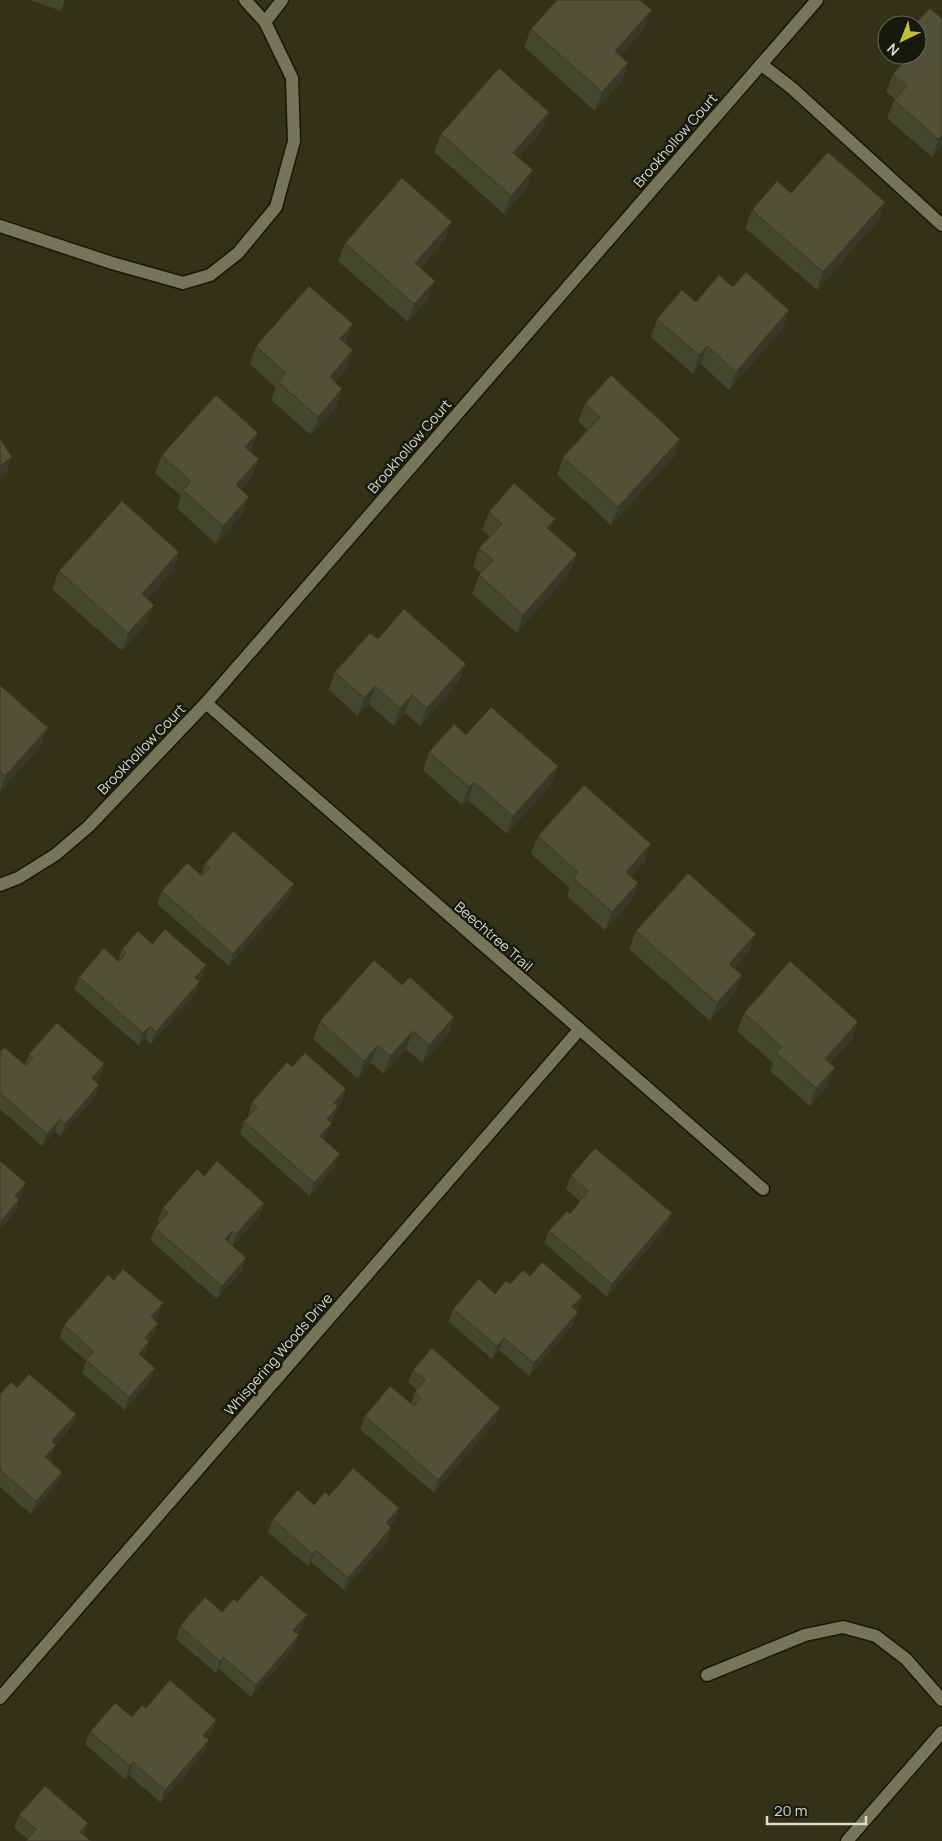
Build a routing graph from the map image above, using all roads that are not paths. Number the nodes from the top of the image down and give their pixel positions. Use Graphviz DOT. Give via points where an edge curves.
graph roads {
  1 [pos="246,0"];
  2 [pos="282,0"];
  3 [pos="817,0"];
  4 [pos="265,22"];
  5 [pos="761,64"];
  6 [pos="942,225"];
  7 [pos="0,226"];
  8 [pos="206,703"];
  9 [pos="0,886"];
  10 [pos="580,1030"];
  11 [pos="763,1189"];
  12 [pos="707,1675"];
  13 [pos="0,1698"];
  14 [pos="942,1700"];
  15 [pos="942,1732"];
  16 [pos="847,1841"];
  1 -- 4 [label="street"];
  2 -- 4 [label="street"];
  3 -- 5 [label="street, Brookhollow Court"];
  4 -- 7 [label="street" via="292,78 294,141 276,208 238,253 210,275 183,283"];
  5 -- 6 [label="street"];
  5 -- 8 [label="street, Brookhollow Court"];
  8 -- 9 [label="street, Brookhollow Court" via="88,827 55,855"];
  8 -- 10 [label="street, Beechtree Trail"];
  10 -- 11 [label="street, Beechtree Trail"];
  10 -- 13 [label="street, Whispering Woods Drive"];
  12 -- 14 [label="street" via="805,1635 843,1627 876,1636 906,1659"];
  15 -- 16 [label="street"];
}
